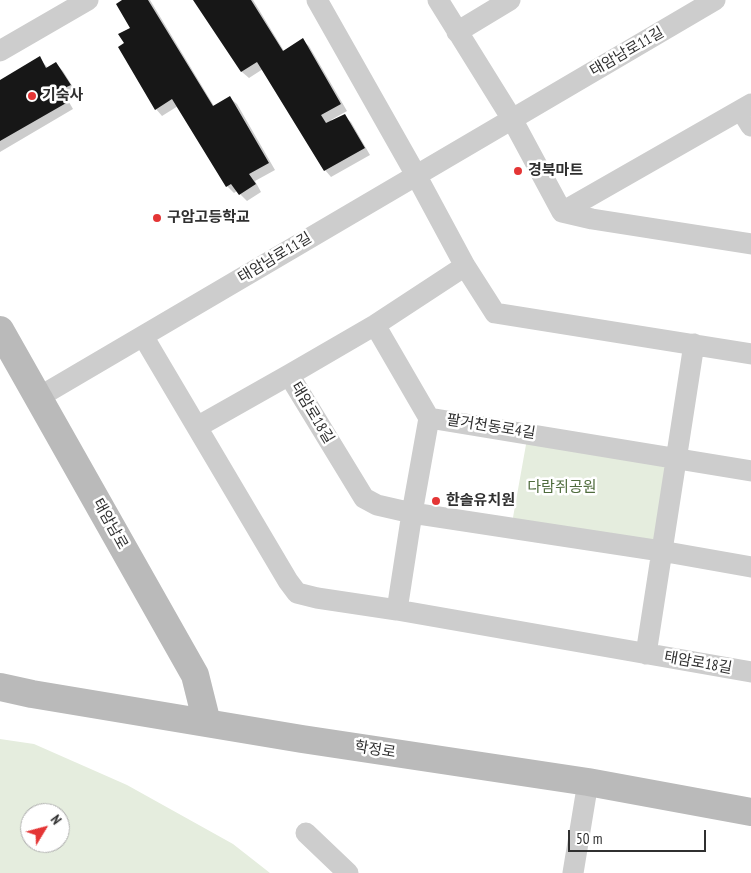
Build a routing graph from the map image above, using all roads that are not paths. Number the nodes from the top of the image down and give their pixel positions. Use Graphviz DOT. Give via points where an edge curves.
graph roads {
  1 [pos="316,0"];
  2 [pos="438,0"];
  3 [pos="510,0"];
  4 [pos="715,0"];
  5 [pos="84,1"];
  6 [pos="457,32"];
  7 [pos="0,51"];
  8 [pos="748,113"];
  9 [pos="512,119"];
  10 [pos="416,175"];
  11 [pos="562,212"];
  12 [pos="751,244"];
  13 [pos="465,266"];
  14 [pos="375,326"];
  15 [pos="0,330"];
  16 [pos="143,336"];
  17 [pos="694,344"];
  18 [pos="751,354"];
  19 [pos="289,375"];
  20 [pos="38,397"];
  21 [pos="429,418"];
  22 [pos="197,427"];
  23 [pos="675,458"];
  24 [pos="751,471"];
  25 [pos="412,513"];
  26 [pos="661,551"];
  27 [pos="751,567"];
  28 [pos="398,610"];
  29 [pos="646,654"];
  30 [pos="751,672"];
  31 [pos="0,687"];
  32 [pos="207,723"];
  33 [pos="588,782"];
  34 [pos="751,812"];
  35 [pos="306,833"];
  36 [pos="348,873"];
  37 [pos="573,873"];
  1 -- 10 [label="street"];
  2 -- 6 [label="street"];
  3 -- 6 [label="street"];
  4 -- 9 [label="street, 태암남로11길"];
  5 -- 7 [label="street"];
  6 -- 9 [label="street"];
  8 -- 11 [label="street"];
  9 -- 10 [label="street, 태암남로11길"];
  9 -- 11 [label="street"];
  10 -- 13 [label="street"];
  10 -- 16 [label="street, 태암남로11길"];
  11 -- 12 [label="street"];
  13 -- 14 [label="street"];
  13 -- 17 [label="street" via="495,313"];
  14 -- 19 [label="street"];
  14 -- 21 [label="street, 팔거천동로4길"];
  15 -- 20 [label="main road, 태암남로"];
  16 -- 20 [label="street, 태암남로11길"];
  16 -- 22 [label="street, 태암로18길"];
  17 -- 18 [label="street"];
  17 -- 23 [label="street"];
  19 -- 22 [label="street, 태암로18길"];
  19 -- 25 [label="street, 태암로18길" via="364,498 377,505"];
  20 -- 32 [label="main road, 태암남로" via="195,675"];
  21 -- 23 [label="street, 팔거천동로4길"];
  21 -- 25 [label="street"];
  22 -- 28 [label="street, 태암로18길" via="297,593"];
  23 -- 24 [label="street, 팔거천동로4길"];
  23 -- 26 [label="street"];
  25 -- 26 [label="street, 태암로18길"];
  25 -- 28 [label="street"];
  26 -- 27 [label="street, 태암로18길"];
  26 -- 29 [label="street, 태암로18길"];
  28 -- 29 [label="street, 태암로18길"];
  29 -- 30 [label="street, 태암로18길"];
  31 -- 32 [label="main road, 학정로"];
  32 -- 33 [label="main road, 학정로"];
  33 -- 34 [label="main road, 학정로"];
  33 -- 37 [label="street"];
  35 -- 36 [label="street"];
}
